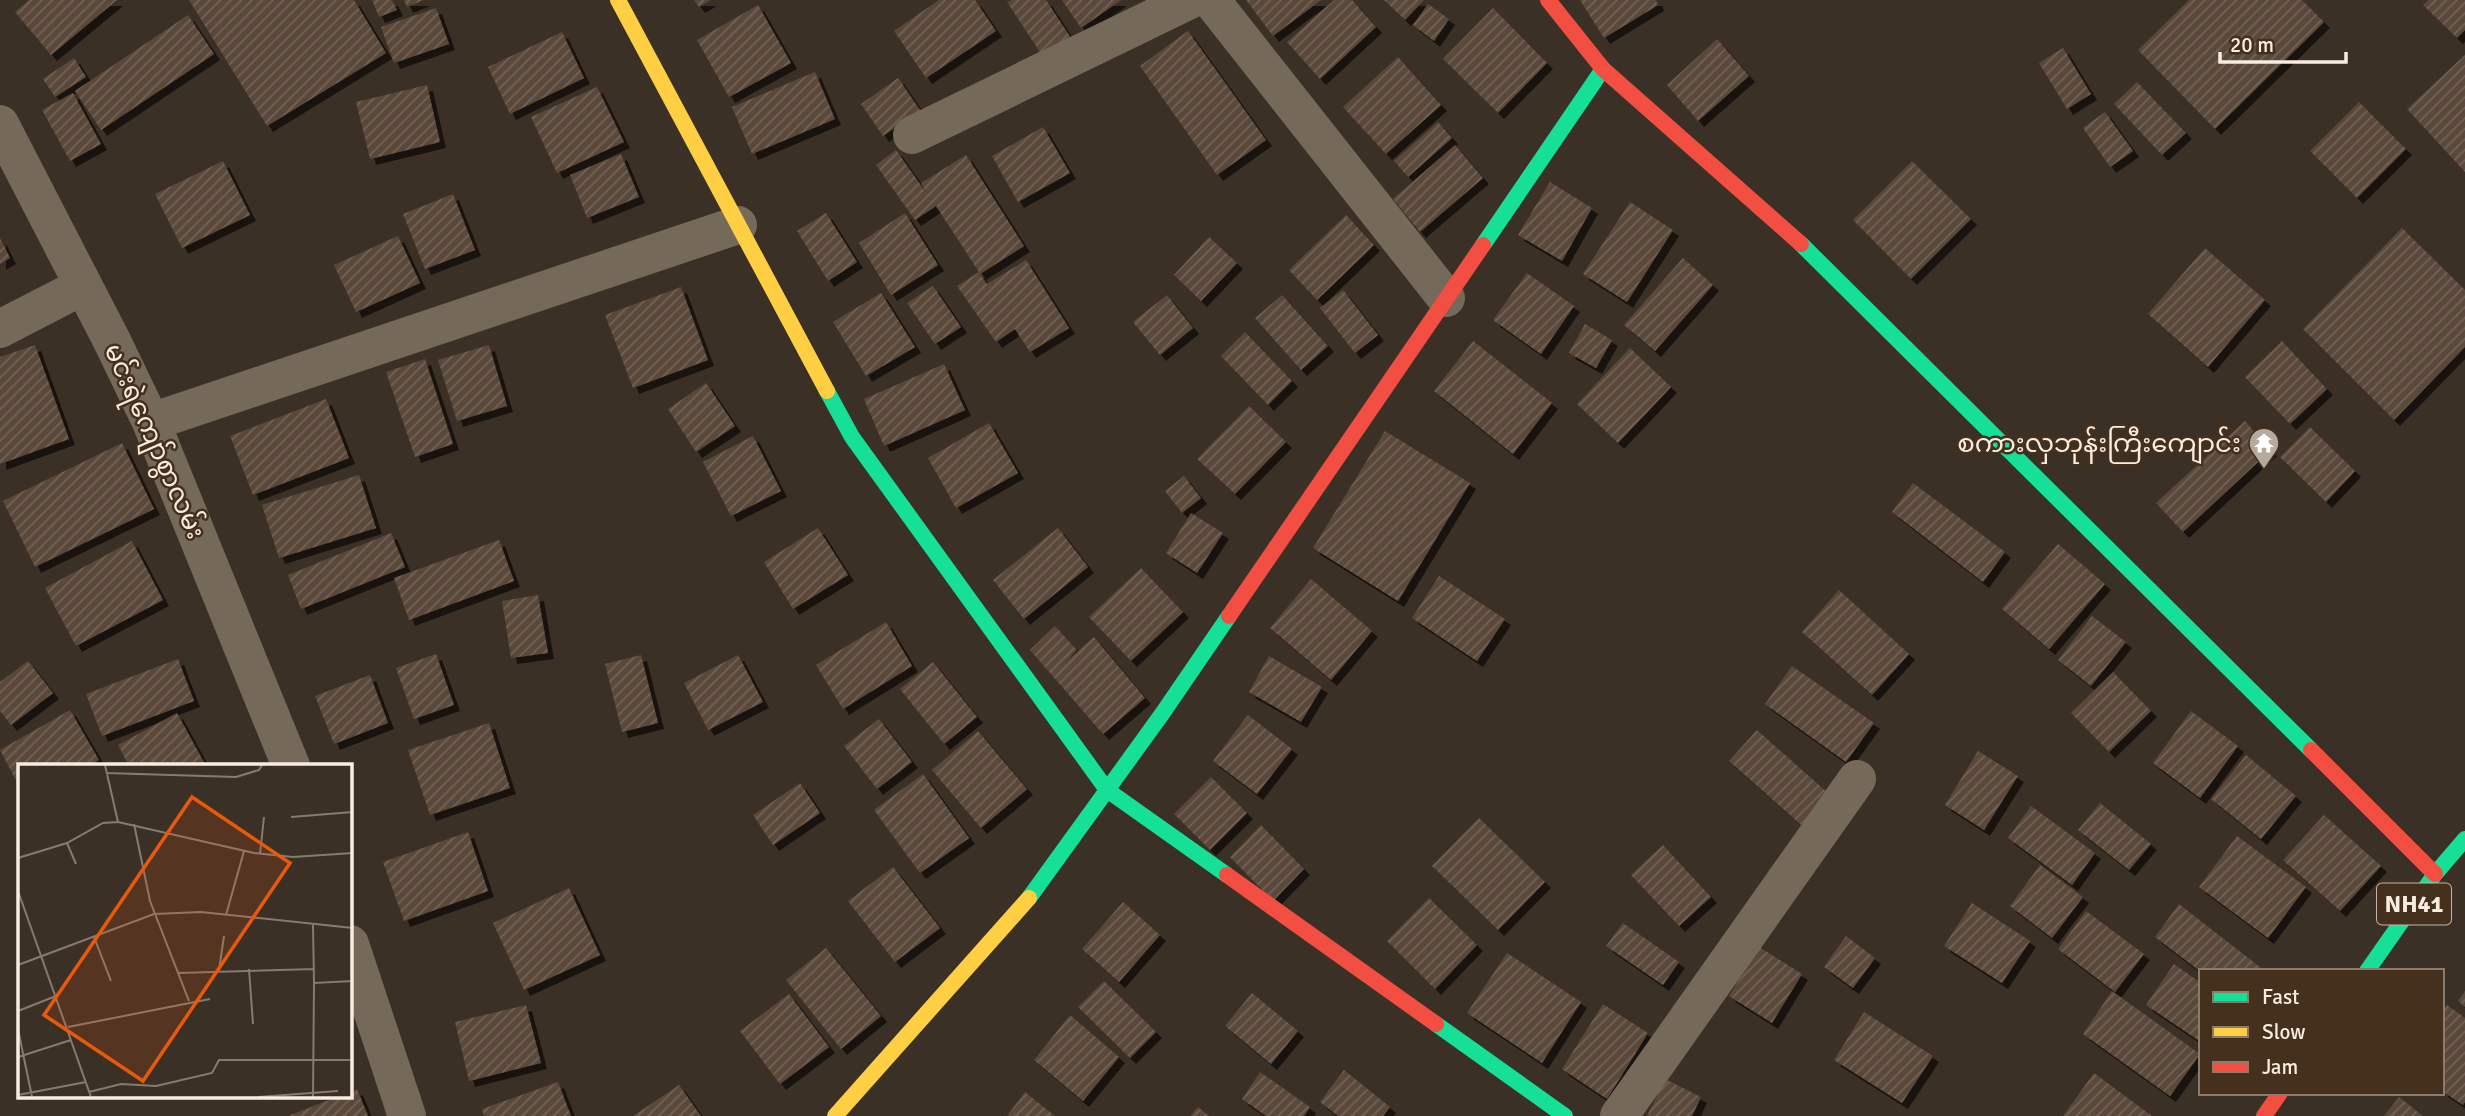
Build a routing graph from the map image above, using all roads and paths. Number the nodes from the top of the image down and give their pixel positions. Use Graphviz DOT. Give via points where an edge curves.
graph roads {
  1 [pos="618,0"];
  2 [pos="1189,0"];
  3 [pos="1211,0"];
  4 [pos="1548,0"];
  5 [pos="1603,69"];
  6 [pos="0,124"];
  7 [pos="912,135"];
  8 [pos="738,225"];
  9 [pos="83,286"];
  10 [pos="1447,298"];
  11 [pos="0,328"];
  12 [pos="151,422"];
  13 [pos="290,764"];
  14 [pos="1857,779"];
  15 [pos="1107,790"];
  16 [pos="2465,839"];
  17 [pos="2435,874"];
  18 [pos="352,950"];
  19 [pos="2368,969"];
  20 [pos="2279,1095"];
  21 [pos="407,1116"];
  22 [pos="835,1116"];
  23 [pos="1565,1116"];
  24 [pos="1619,1116"];
  25 [pos="2264,1116"];
  1 -- 8 [label="main road"];
  2 -- 7 [label="street"];
  3 -- 10 [label="street"];
  4 -- 5 [label="main road"];
  5 -- 10 [label="main road"];
  5 -- 17 [label="main road" via="1803,245"];
  6 -- 9 [label="street, မင်းရဲကျော်စွာလမ်း"];
  8 -- 12 [label="street"];
  8 -- 15 [label="main road" via="852,437"];
  9 -- 11 [label="street"];
  9 -- 12 [label="street, မင်းရဲကျော်စွာလမ်း"];
  10 -- 15 [label="main road"];
  12 -- 13 [label="street, မင်းရဲကျော်စွာလမ်း"];
  14 -- 24 [label="street"];
  15 -- 22 [label="main road" via="1031,896"];
  15 -- 23 [label="main road"];
  16 -- 17 [label="main road, NH41"];
  17 -- 19 [label="main road, NH41"];
  18 -- 21 [label="street"];
  20 -- 25 [label="main road"];
}
